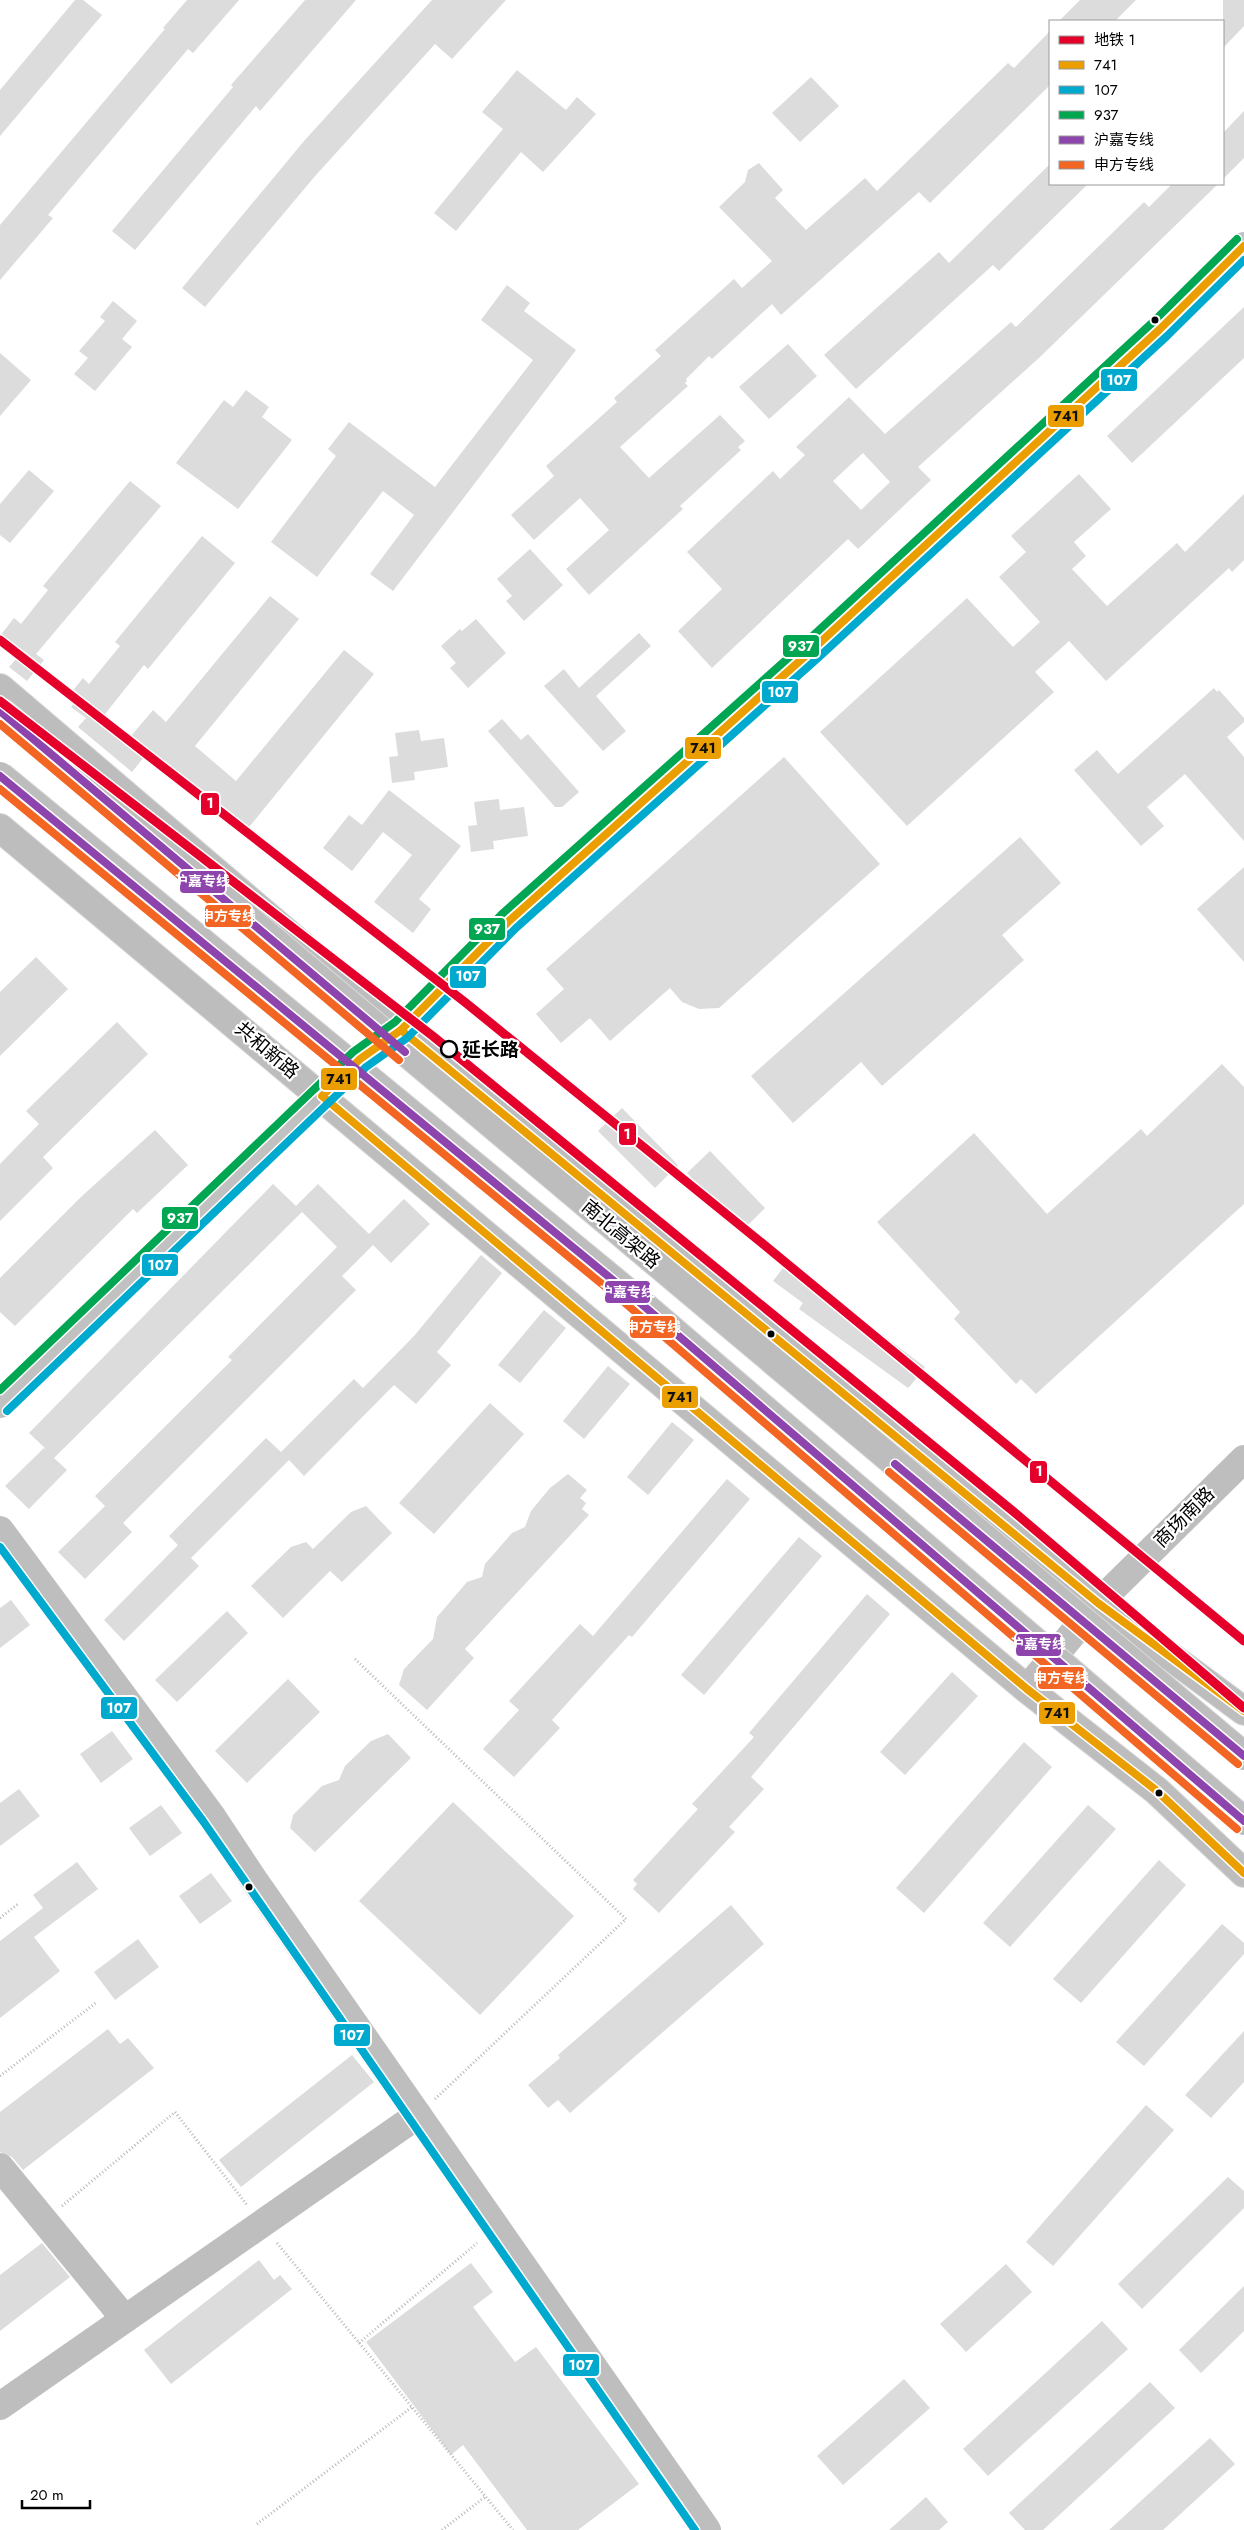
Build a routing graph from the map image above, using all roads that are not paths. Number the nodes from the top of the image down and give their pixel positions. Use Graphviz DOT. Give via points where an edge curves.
graph roads {
  1 [pos="1244,246"];
  2 [pos="0,688"];
  3 [pos="0,711"];
  4 [pos="0,776"];
  5 [pos="0,828"];
  6 [pos="402,1030"];
  7 [pos="322,1096"];
  8 [pos="0,1404"];
  9 [pos="1244,1459"];
  10 [pos="0,1530"];
  11 [pos="1098,1603"];
  12 [pos="1027,1689"];
  13 [pos="1244,1711"];
  14 [pos="1244,1756"];
  15 [pos="1244,1821"];
  16 [pos="1244,1873"];
  17 [pos="418,2115"];
  18 [pos="0,2167"];
  19 [pos="125,2319"];
  20 [pos="0,2406"];
  21 [pos="707,2530"];
  1 -- 6 [label="street" via="1160,329 812,650 509,921"];
  2 -- 6 [label="main road"];
  3 -- 14 [label="main road, 南北高架路, bridge"];
  4 -- 15 [label="main road, bridge" via="631,1295"];
  5 -- 7 [label="main road, 共和新路"];
  6 -- 7 [label="street" via="360,1059"];
  6 -- 11 [label="main road"];
  7 -- 8 [label="street"];
  7 -- 12 [label="main road, 共和新路"];
  9 -- 11 [label="street, 商场南路"];
  10 -- 17 [label="street" via="210,1815"];
  11 -- 12 [label="street, 商场南路"];
  11 -- 13 [label="main road"];
  12 -- 16 [label="main road, 共和新路" via="1157,1792"];
  17 -- 19 [label="street"];
  17 -- 21 [label="street"];
  18 -- 19 [label="street"];
  19 -- 20 [label="street"];
}
